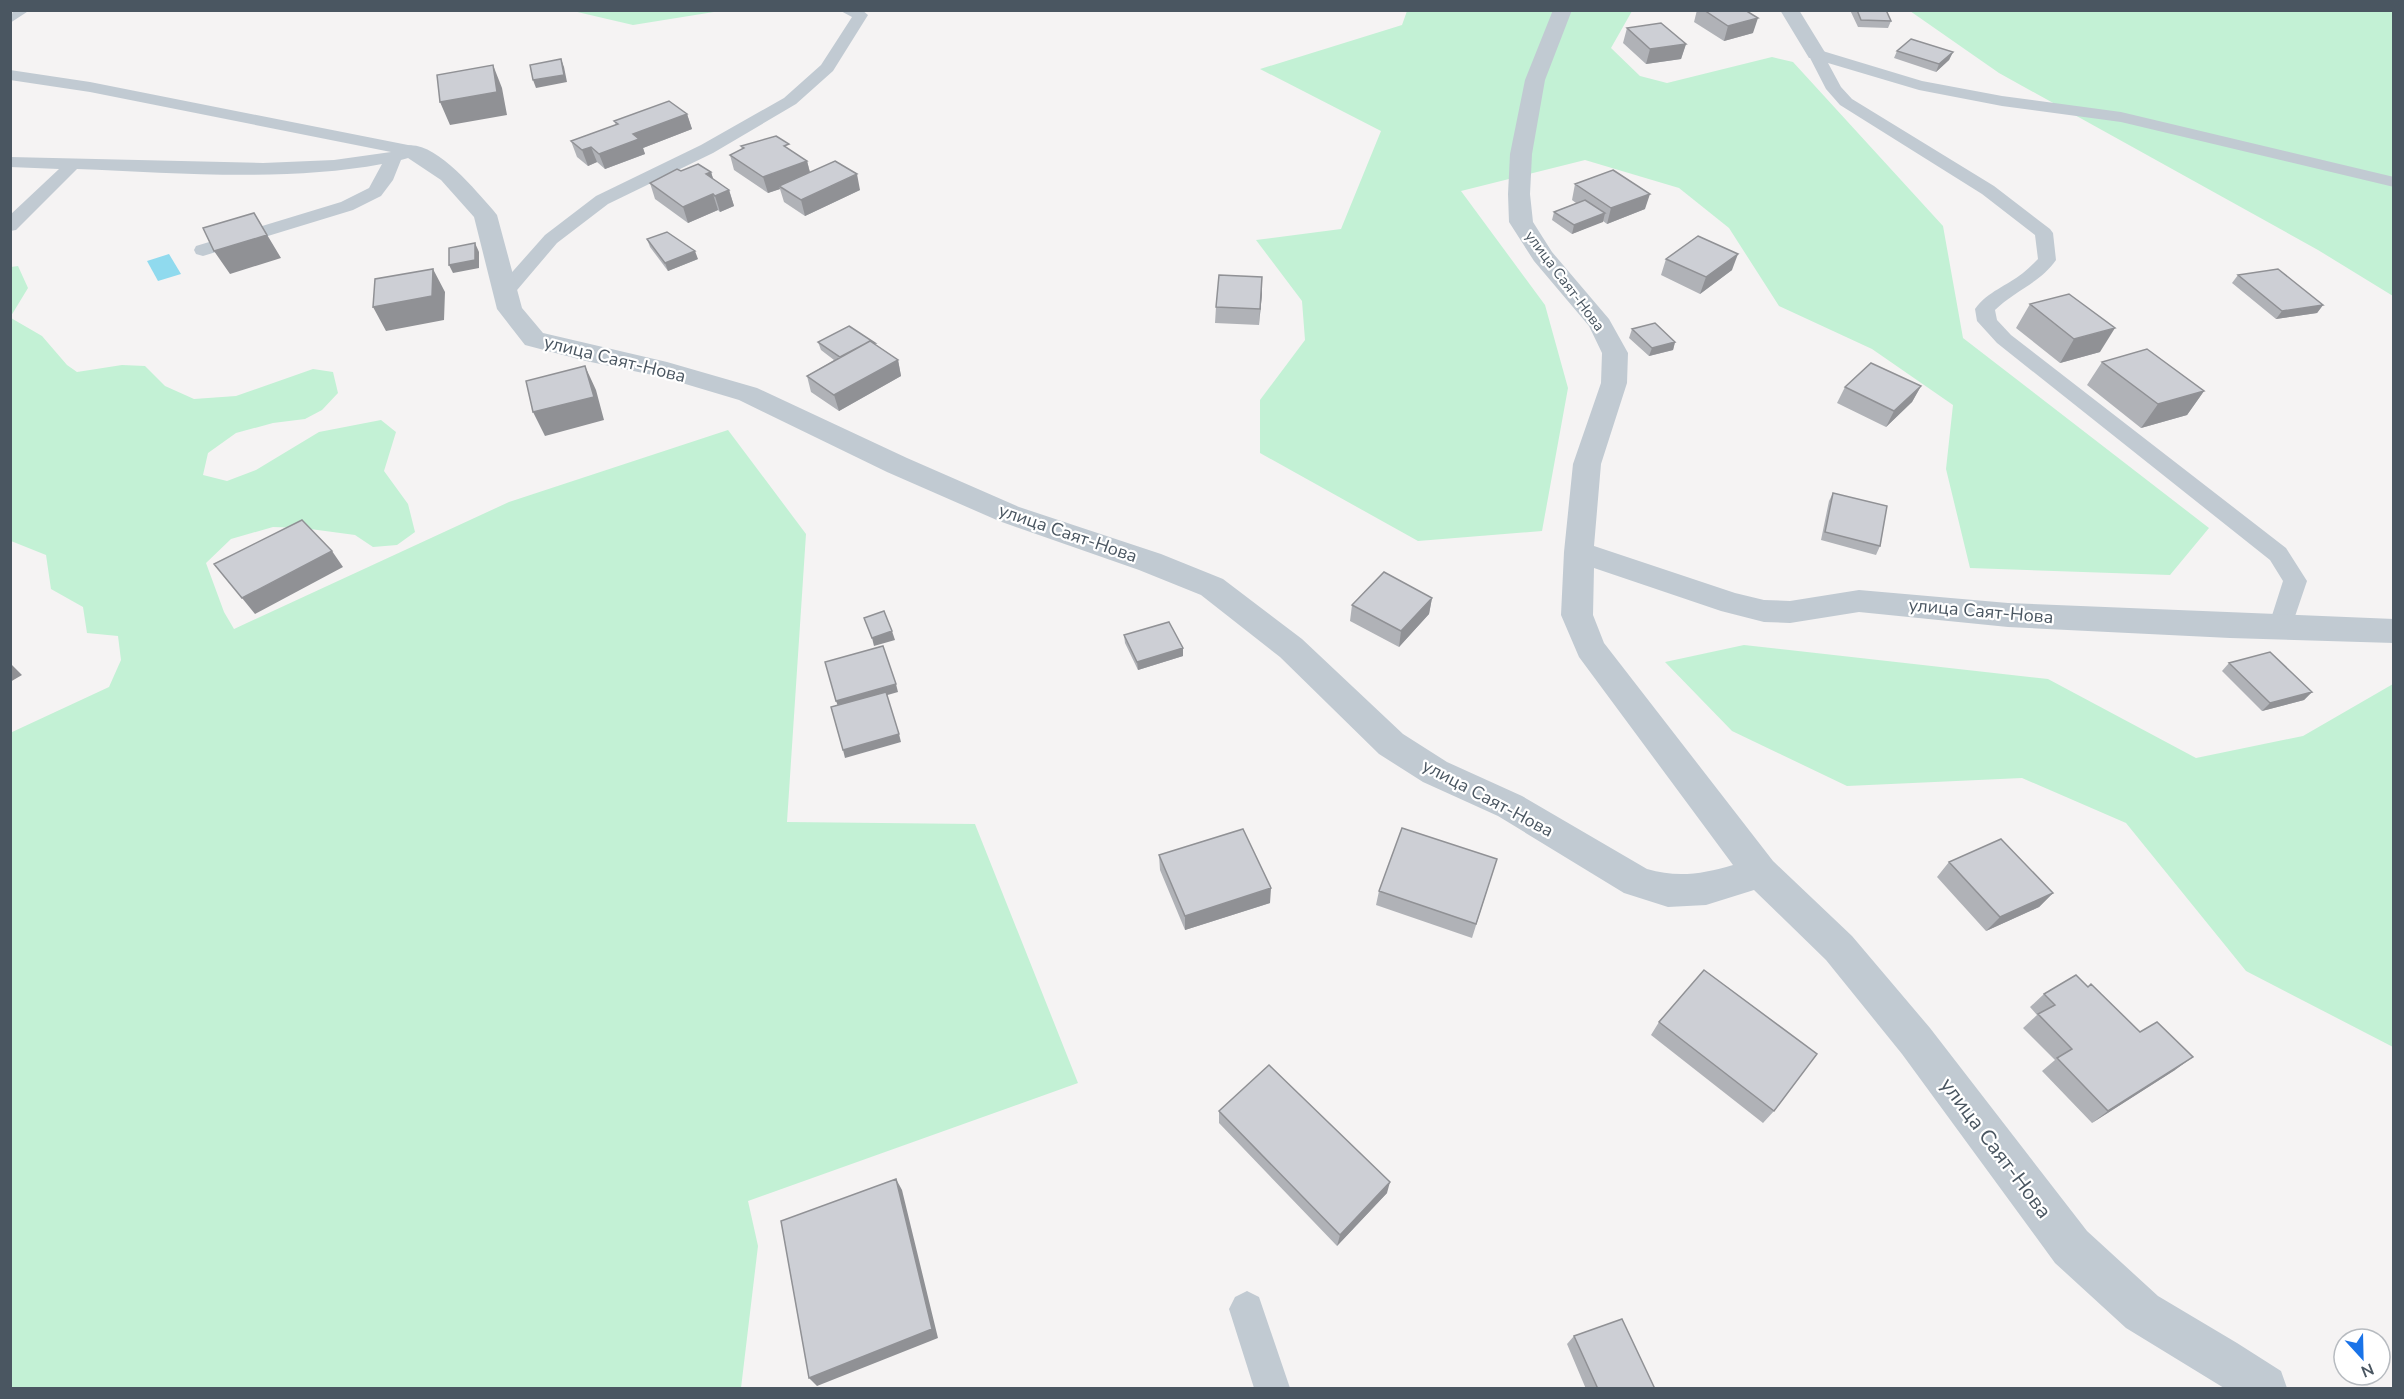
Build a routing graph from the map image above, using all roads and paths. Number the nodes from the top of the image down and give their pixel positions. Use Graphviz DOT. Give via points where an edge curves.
graph roads {
  1 [pos="23,10"];
  2 [pos="1563,10"];
  3 [pos="1790,10"];
  4 [pos="860,12"];
  5 [pos="10,19"];
  6 [pos="1816,54"];
  7 [pos="10,75"];
  8 [pos="404,154"];
  9 [pos="10,162"];
  10 [pos="74,163"];
  11 [pos="2394,182"];
  12 [pos="10,226"];
  13 [pos="204,250"];
  14 [pos="506,292"];
  15 [pos="1579,552"];
  16 [pos="2280,628"];
  17 [pos="2394,631"];
  18 [pos="1760,872"];
  19 [pos="1246,1309"];
  20 [pos="1272,1389"];
  21 [pos="2264,1389"];
  1 -- 5 [label="lane"];
  2 -- 15 [label="street, улица Саят-Нова" via="1535,80 1521,154 1519,194 1521,222 1542,256 1600,324 1615,353 1614,383 1587,464"];
  3 -- 6 [label="street"];
  4 -- 14 [label="lane" via="827,68 790,101 707,149 602,200 551,239"];
  6 -- 11 [label="lane" via="1919,85 2002,102 2121,117"];
  6 -- 16 [label="lane" via="1834,89 1846,102 1988,190 2044,233 2047,260 2029,279 1998,296 1985,309 1987,321 2004,339 2278,554 2295,581"];
  7 -- 8 [label="lane" via="90,87"];
  8 -- 10 [label="lane" via="339,165 298,167 214,169"];
  8 -- 13 [label="lane" via="375,192 347,206"];
  8 -- 14 [label="street, улица Саят-Нова" via="449,175 485,215"];
  9 -- 10 [label="lane"];
  10 -- 12 [label="lane"];
  14 -- 18 [label="street, улица Саят-Нова" via="510,309 534,339 667,370 748,394 1009,514 1212,586 1291,648 1391,744 1435,772 1510,806 1637,882 1668,891 1706,889"];
  15 -- 16 [label="street, улица Саят-Нова" via="1764,611 1790,612 1859,601 2008,615"];
  15 -- 18 [label="street, улица Саят-Нова" via="1577,615 1590,648"];
  16 -- 17 [label="street, улица Саят-Нова"];
  18 -- 21 [label="street, улица Саят-Нова" via="1839,948 1916,1041 2071,1247 2142,1312"];
  19 -- 20 [label="lane"];
}
